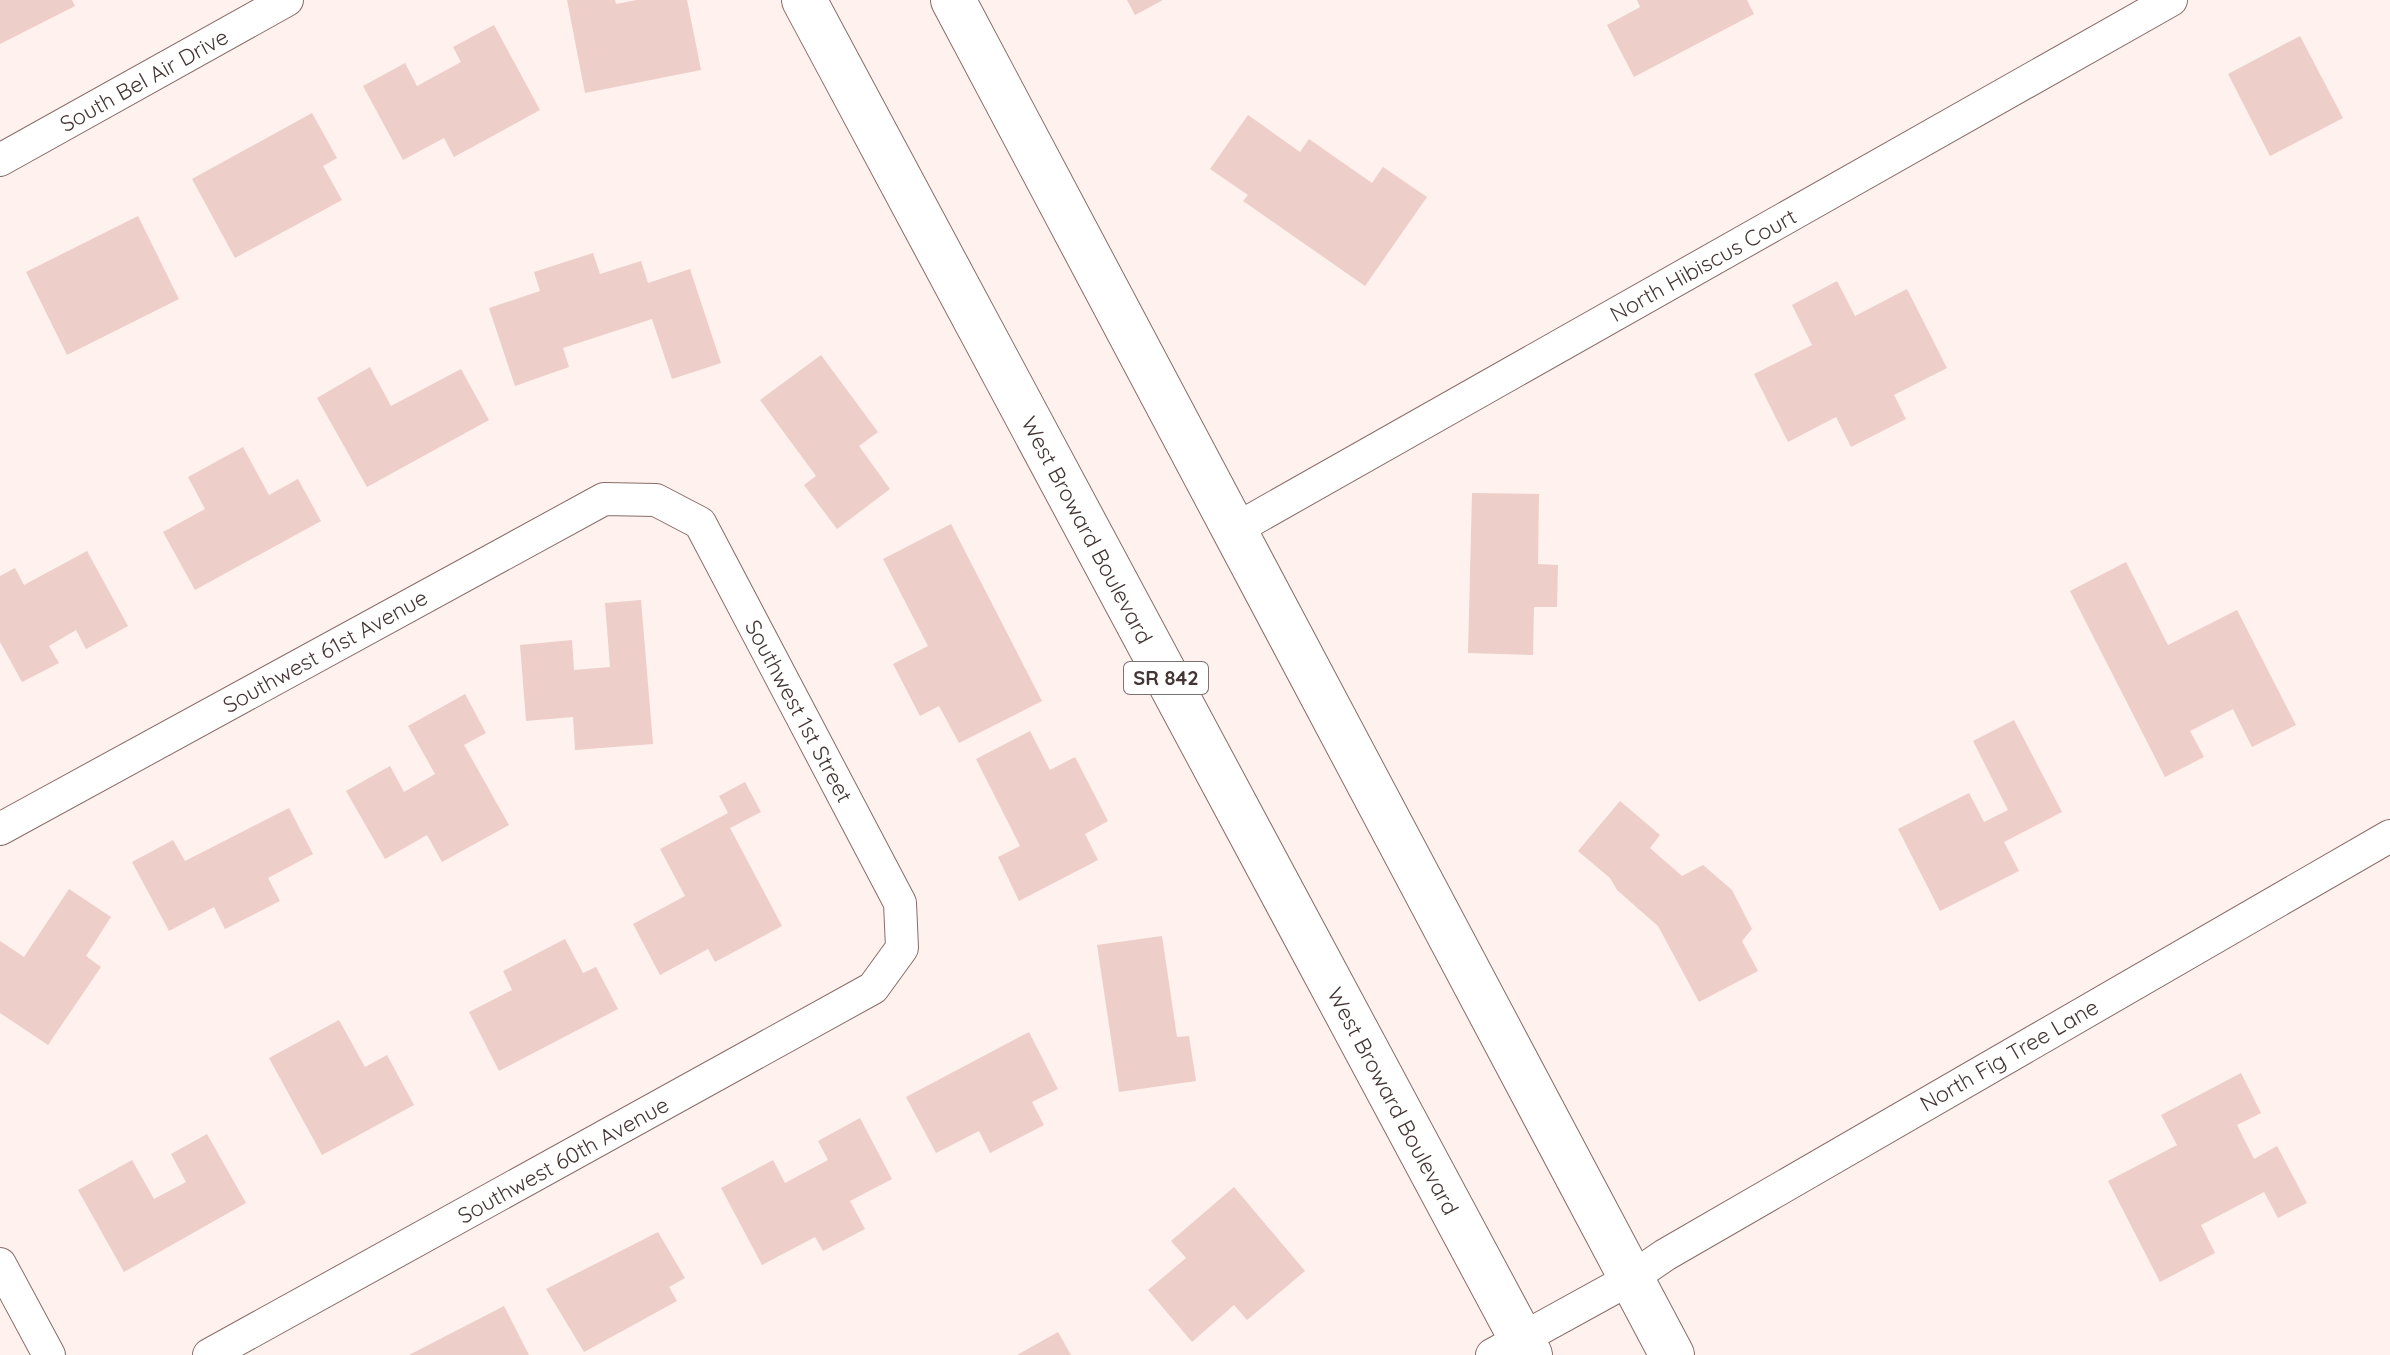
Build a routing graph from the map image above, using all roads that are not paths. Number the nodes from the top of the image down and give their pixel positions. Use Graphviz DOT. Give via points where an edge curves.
graph roads {
  1 [pos="287,0"];
  2 [pos="804,0"];
  3 [pos="953,0"];
  4 [pos="2171,0"];
  5 [pos="0,160"];
  6 [pos="656,500"];
  7 [pos="1234,530"];
  8 [pos="0,829"];
  9 [pos="2390,836"];
  10 [pos="902,948"];
  11 [pos="0,1264"];
  12 [pos="1630,1279"];
  13 [pos="1515,1350"];
  14 [pos="49,1355"];
  15 [pos="209,1355"];
  16 [pos="1672,1355"];
  1 -- 5 [label="street, South Bel Air Drive"];
  2 -- 13 [label="main road, West Broward Boulevard / SR 842"];
  3 -- 7 [label="main road"];
  4 -- 7 [label="street, North Hibiscus Court"];
  6 -- 8 [label="street, Southwest 61st Avenue" via="604,499"];
  6 -- 10 [label="street, Southwest 1st Street" via="700,523 900,903"];
  7 -- 12 [label="main road"];
  9 -- 12 [label="street, North Fig Tree Lane"];
  10 -- 15 [label="street, Southwest 60th Avenue" via="873,988"];
  11 -- 14 [label="street"];
  12 -- 13 [label="street, North Fig Tree Lane"];
  12 -- 16 [label="main road"];
}
